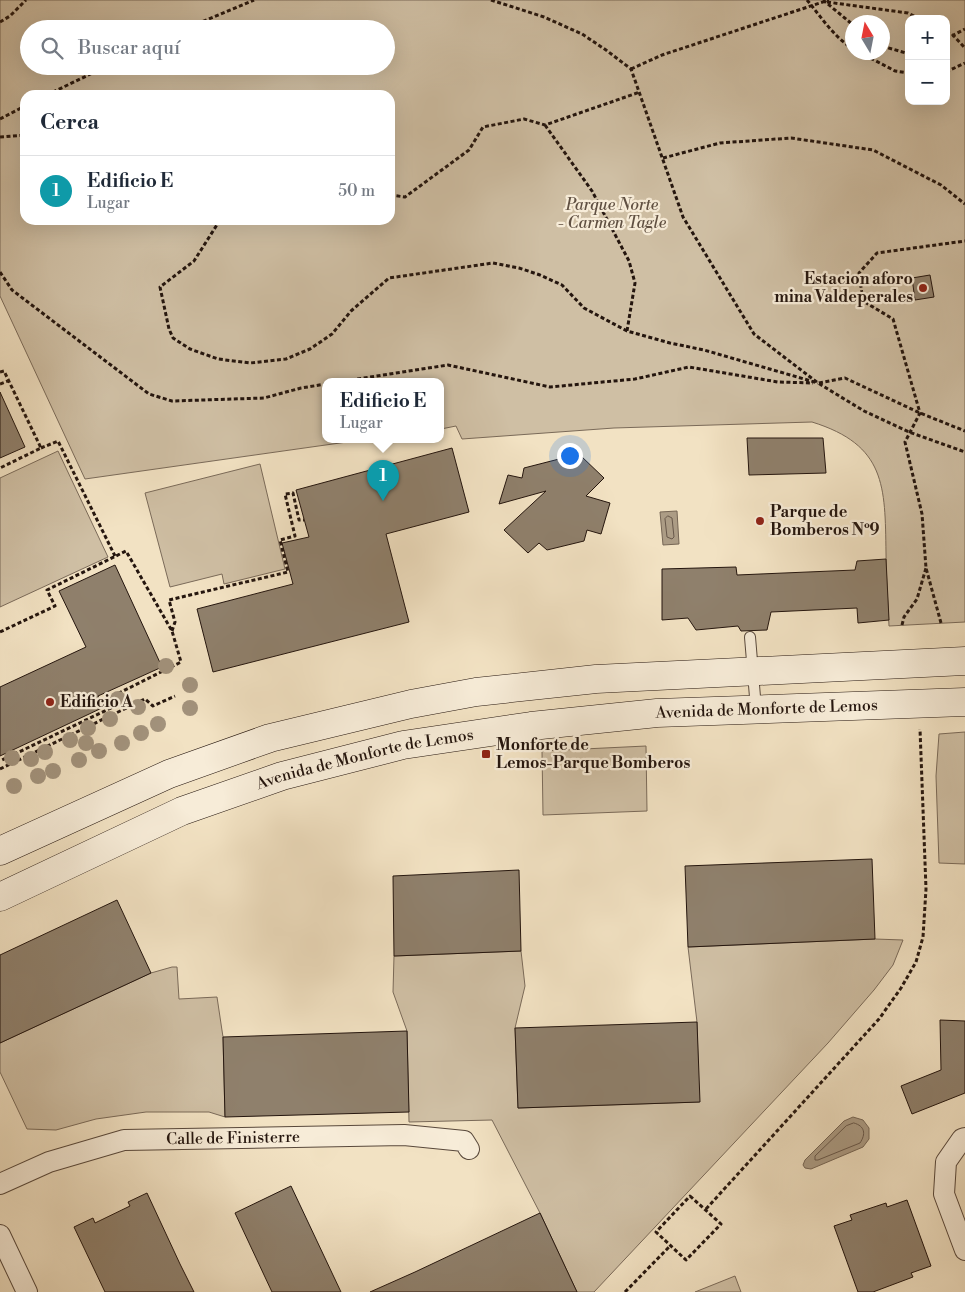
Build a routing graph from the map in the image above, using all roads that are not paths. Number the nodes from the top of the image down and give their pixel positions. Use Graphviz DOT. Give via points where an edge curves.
graph roads {
  1 [pos="750,637"];
  2 [pos="965,661"];
  3 [pos="752,672"];
  4 [pos="965,702"];
  5 [pos="756,710"];
  6 [pos="0,851"];
  7 [pos="0,898"];
  8 [pos="965,1138"];
  9 [pos="469,1149"];
  10 [pos="0,1184"];
  11 [pos="0,1235"];
  12 [pos="965,1250"];
  13 [pos="27,1292"];
  1 -- 3 [label="lane"];
  2 -- 3 [label="street"];
  3 -- 5 [label="lane"];
  3 -- 6 [label="street" via="561,682 450,696 339,720 270,738 170,774"];
  4 -- 5 [label="street, Avenida de Monforte de Lemos"];
  5 -- 7 [label="street, Avenida de Monforte de Lemos" via="598,718 371,752 282,776 182,811"];
  8 -- 12 [label="street" via="946,1162 944,1194"];
  9 -- 10 [label="street, Calle de Finisterre" via="464,1140 404,1135 124,1140 49,1162"];
  11 -- 13 [label="street"];
}
